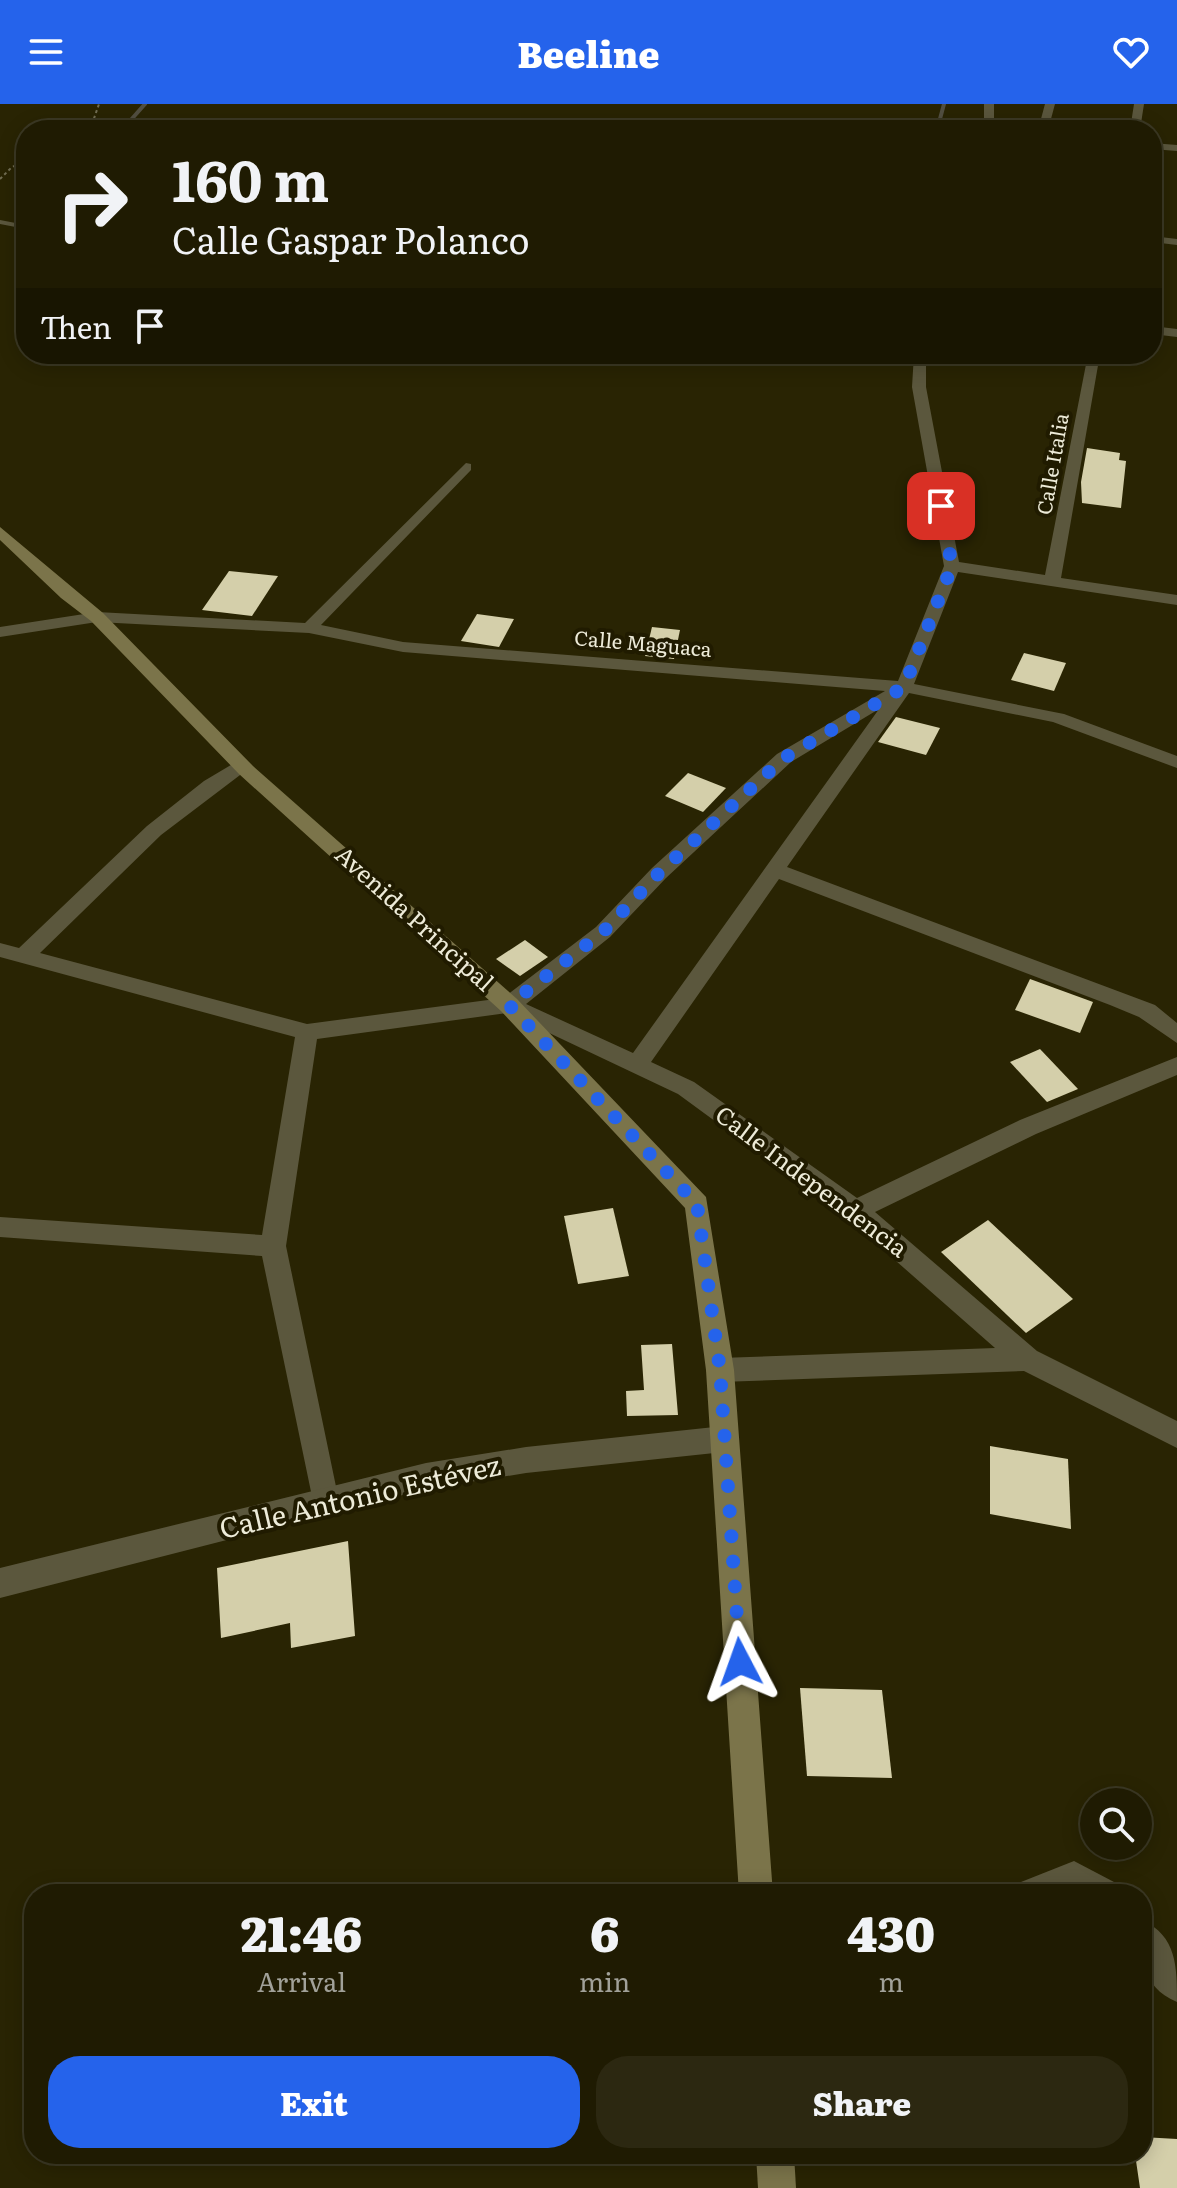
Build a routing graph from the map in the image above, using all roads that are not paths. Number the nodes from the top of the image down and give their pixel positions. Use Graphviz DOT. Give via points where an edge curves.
graph roads {
  1 [pos="920,364"];
  2 [pos="1092,364"];
  3 [pos="466,467"];
  4 [pos="0,532"];
  5 [pos="952,566"];
  6 [pos="1052,582"];
  7 [pos="1177,600"];
  8 [pos="97,617"];
  9 [pos="309,628"];
  10 [pos="0,632"];
  11 [pos="904,687"];
  12 [pos="1177,762"];
  13 [pos="241,765"];
  14 [pos="774,870"];
  15 [pos="0,950"];
  16 [pos="24,956"];
  17 [pos="509,1005"];
  18 [pos="307,1032"];
  19 [pos="1177,1035"];
  20 [pos="638,1063"];
  21 [pos="1177,1066"];
  22 [pos="855,1210"];
  23 [pos="0,1227"];
  24 [pos="273,1246"];
  25 [pos="1027,1359"];
  26 [pos="720,1370"];
  27 [pos="1177,1435"];
  28 [pos="724,1439"];
  29 [pos="325,1501"];
  30 [pos="0,1583"];
  31 [pos="755,1884"];
  32 [pos="1059,1884"];
  33 [pos="1084,1884"];
  34 [pos="1152,1951"];
  35 [pos="1177,1984"];
  36 [pos="776,2164"];
  37 [pos="777,2188"];
  1 -- 5 [label="street" via="919,387"];
  2 -- 6 [label="street, Calle Italia"];
  3 -- 9 [label="street"];
  4 -- 8 [label="main road, Avenida Principal"];
  5 -- 6 [label="street"];
  5 -- 11 [label="street"];
  6 -- 7 [label="street"];
  8 -- 9 [label="street, Calle Maguaca"];
  8 -- 10 [label="street, Calle Maguaca"];
  8 -- 13 [label="main road, Avenida Principal"];
  9 -- 11 [label="street, Calle Maguaca" via="403,647"];
  11 -- 12 [label="street, Calle Maguaca" via="1058,718"];
  11 -- 14 [label="street"];
  11 -- 17 [label="street" via="784,758 603,932"];
  13 -- 16 [label="street" via="197,792 148,833"];
  13 -- 17 [label="main road, Avenida Principal"];
  14 -- 19 [label="street" via="1118,999 1147,1011"];
  14 -- 20 [label="street"];
  15 -- 16 [label="street"];
  16 -- 18 [label="street"];
  17 -- 18 [label="street"];
  17 -- 20 [label="street, Calle Independencia"];
  17 -- 26 [label="main road, Avenida Principal" via="697,1204"];
  18 -- 24 [label="street"];
  20 -- 22 [label="street, Calle Independencia" via="686,1088"];
  21 -- 22 [label="street" via="1028,1127"];
  22 -- 25 [label="street, Calle Independencia"];
  23 -- 24 [label="street"];
  24 -- 29 [label="street"];
  25 -- 26 [label="street"];
  25 -- 27 [label="street, Calle Independencia"];
  26 -- 28 [label="main road, Avenida Principal"];
  28 -- 29 [label="street, Calle Antonio Estévez" via="512,1462"];
  28 -- 31 [label="main road, Avenida Principal"];
  29 -- 30 [label="street, Calle Antonio Estévez"];
  32 -- 33 [label="street" via="1074,1878"];
  34 -- 35 [label="street"];
  36 -- 37 [label="main road"];
}
